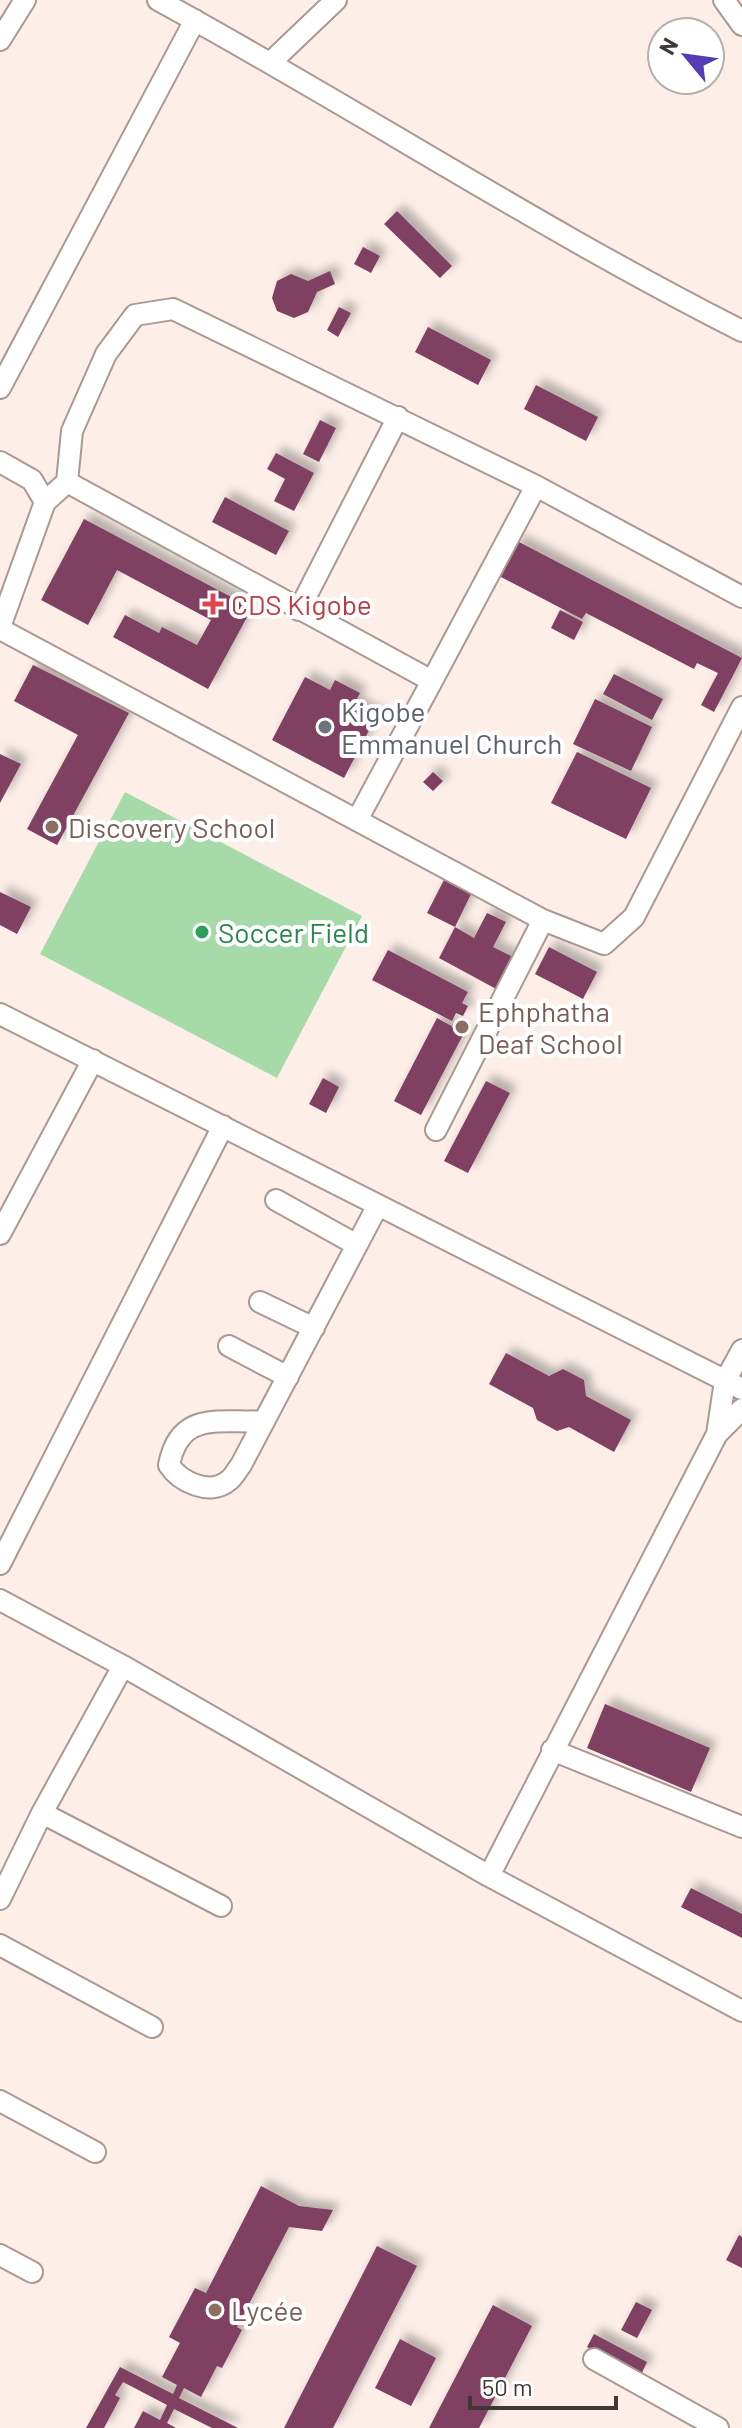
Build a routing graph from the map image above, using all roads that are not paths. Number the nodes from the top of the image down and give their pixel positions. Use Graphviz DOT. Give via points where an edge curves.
graph roads {
  1 [pos="25,0"];
  2 [pos="158,0"];
  3 [pos="336,0"];
  4 [pos="724,0"];
  5 [pos="195,20"];
  6 [pos="742,25"];
  7 [pos="0,40"];
  8 [pos="271,62"];
  9 [pos="742,331"];
  10 [pos="0,388"];
  11 [pos="398,417"];
  12 [pos="0,462"];
  13 [pos="67,482"];
  14 [pos="536,486"];
  15 [pos="45,502"];
  16 [pos="742,597"];
  17 [pos="299,610"];
  18 [pos="0,628"];
  19 [pos="432,681"];
  20 [pos="742,707"];
  21 [pos="357,820"];
  22 [pos="543,920"];
  23 [pos="0,1014"];
  24 [pos="93,1060"];
  25 [pos="223,1126"];
  26 [pos="436,1130"];
  27 [pos="276,1200"];
  28 [pos="378,1205"];
  29 [pos="0,1234"];
  30 [pos="357,1245"];
  31 [pos="260,1302"];
  32 [pos="314,1328"];
  33 [pos="229,1346"];
  34 [pos="742,1350"];
  35 [pos="288,1377"];
  36 [pos="733,1385"];
  37 [pos="742,1409"];
  38 [pos="264,1421"];
  39 [pos="717,1434"];
  40 [pos="0,1564"];
  41 [pos="0,1600"];
  42 [pos="123,1666"];
  43 [pos="552,1750"];
  44 [pos="42,1813"];
  45 [pos="742,1827"];
  46 [pos="489,1876"];
  47 [pos="0,1899"];
  48 [pos="221,1906"];
  49 [pos="0,1945"];
  50 [pos="742,2011"];
  51 [pos="152,2027"];
  52 [pos="0,2101"];
  53 [pos="95,2152"];
  54 [pos="0,2255"];
  55 [pos="32,2272"];
  56 [pos="594,2359"];
  57 [pos="718,2428"];
  1 -- 7 [label="street"];
  2 -- 5 [label="street"];
  3 -- 8 [label="street"];
  4 -- 6 [label="street"];
  5 -- 8 [label="street"];
  5 -- 10 [label="street"];
  8 -- 9 [label="street" via="474,184"];
  11 -- 13 [label="street" via="173,309 135,315 106,354 72,431"];
  11 -- 14 [label="street"];
  11 -- 17 [label="street"];
  12 -- 15 [label="street" via="32,480"];
  13 -- 15 [label="street"];
  13 -- 17 [label="street"];
  14 -- 16 [label="street"];
  14 -- 19 [label="street"];
  15 -- 18 [label="street"];
  17 -- 19 [label="street"];
  18 -- 21 [label="street"];
  19 -- 21 [label="street"];
  20 -- 22 [label="street" via="634,917 604,944"];
  21 -- 22 [label="street"];
  22 -- 26 [label="street"];
  23 -- 24 [label="street"];
  24 -- 25 [label="street"];
  24 -- 29 [label="street"];
  25 -- 28 [label="street"];
  25 -- 40 [label="street"];
  27 -- 30 [label="street"];
  28 -- 30 [label="street"];
  28 -- 36 [label="street"];
  30 -- 32 [label="street"];
  31 -- 32 [label="street"];
  32 -- 35 [label="street"];
  33 -- 35 [label="street"];
  34 -- 36 [label="street"];
  35 -- 38 [label="street"];
  36 -- 39 [label="street"];
  37 -- 39 [label="street"];
  38 -- 38 [label="street" via="227,1483 193,1484 169,1465 181,1432 205,1421"];
  39 -- 43 [label="street"];
  41 -- 42 [label="street"];
  42 -- 44 [label="street"];
  42 -- 46 [label="street"];
  43 -- 45 [label="street"];
  43 -- 46 [label="street"];
  44 -- 47 [label="street"];
  44 -- 48 [label="street"];
  46 -- 50 [label="street"];
  49 -- 51 [label="street"];
  52 -- 53 [label="street"];
  54 -- 55 [label="street"];
  56 -- 57 [label="street"];
}
